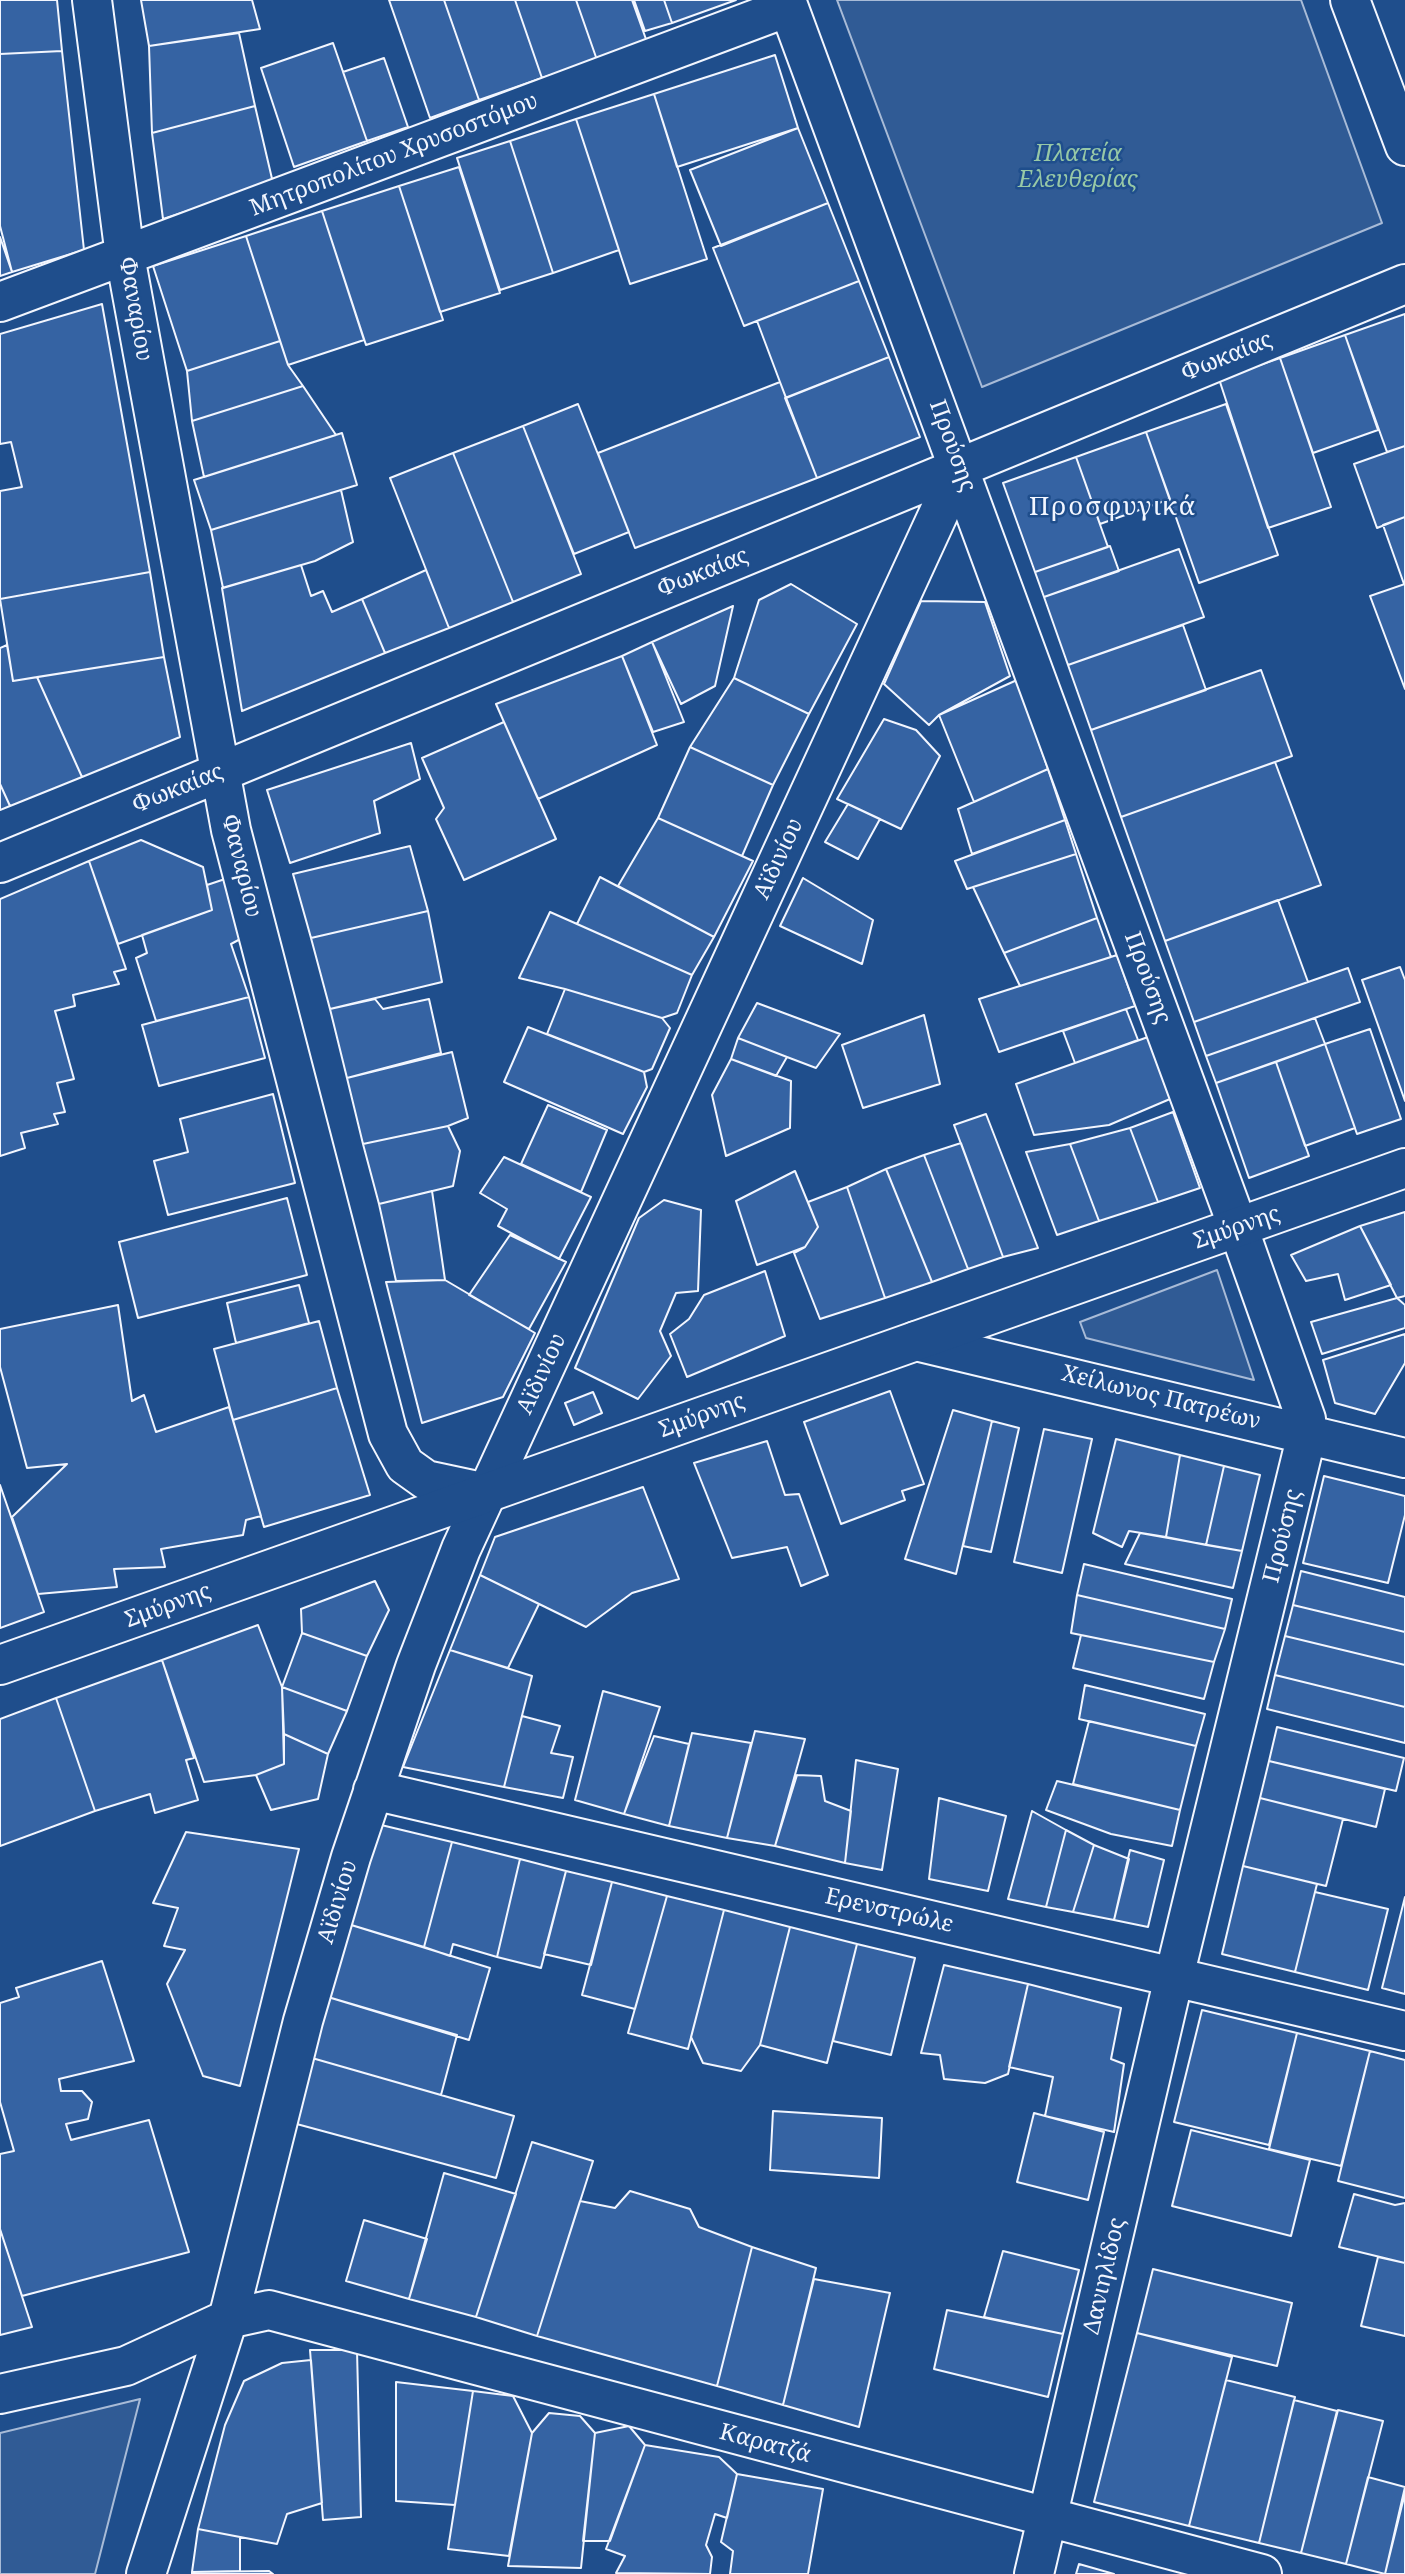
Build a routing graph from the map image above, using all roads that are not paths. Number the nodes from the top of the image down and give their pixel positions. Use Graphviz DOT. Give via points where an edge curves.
graph roads {
  1 [pos="92,0"];
  2 [pos="1350,0"];
  3 [pos="787,4"];
  4 [pos="1405,146"];
  5 [pos="125,256"];
  6 [pos="1405,284"];
  7 [pos="0,302"];
  8 [pos="960,467"];
  9 [pos="221,772"];
  10 [pos="0,863"];
  11 [pos="1405,1168"];
  12 [pos="1238,1227"];
  13 [pos="916,1341"];
  14 [pos="1307,1434"];
  15 [pos="1405,1458"];
  16 [pos="487,1493"];
  17 [pos="0,1665"];
  18 [pos="373,1790"];
  19 [pos="1174,1978"];
  20 [pos="1405,2031"];
  21 [pos="228,2319"];
  22 [pos="0,2394"];
  23 [pos="1048,2520"];
  24 [pos="146,2574"];
  25 [pos="1034,2574"];
  26 [pos="1262,2574"];
  1 -- 5 [label="street, Φαναρίου"];
  2 -- 4 [label="street"];
  3 -- 5 [label="street, Μητροπολίτου Χρυσοστόμου"];
  3 -- 8 [label="street, Προύσης"];
  5 -- 7 [label="street, Μητροπολίτου Χρυσοστόμου"];
  5 -- 9 [label="street, Φαναρίου"];
  6 -- 8 [label="street, Φωκαίας"];
  8 -- 9 [label="street, Φωκαίας"];
  8 -- 12 [label="street, Προύσης"];
  8 -- 16 [label="street, Αϊδινίου"];
  9 -- 10 [label="street, Φωκαίας"];
  9 -- 16 [label="street, Φαναρίου" via="230,830 388,1434 405,1465 426,1480"];
  11 -- 12 [label="street, Σμύρνης"];
  12 -- 13 [label="street, Σμύρνης"];
  12 -- 14 [label="street, Προύσης" via="1306,1419"];
  13 -- 14 [label="street, Χείλωνος Πατρέων"];
  13 -- 16 [label="street, Σμύρνης"];
  14 -- 15 [label="street, Χείλωνος Πατρέων"];
  14 -- 19 [label="street, Προύσης"];
  16 -- 17 [label="street, Σμύρνης"];
  16 -- 18 [label="street, Αϊδινίου" via="416,1665"];
  18 -- 19 [label="street, Ερενστρώλε"];
  18 -- 21 [label="street, Αϊδινίου" via="303,2021"];
  19 -- 20 [label="street, Ερενστρώλε"];
  19 -- 23 [label="street, Δανιηλίδος"];
  21 -- 22 [label="street" via="126,2366"];
  21 -- 23 [label="street, Καρατζά" via="269,2311"];
  21 -- 24 [label="street, Αϊδινίου"];
  23 -- 25 [label="street, Δανιηλίδος"];
  23 -- 26 [label="street, Καρατζά"];
}
